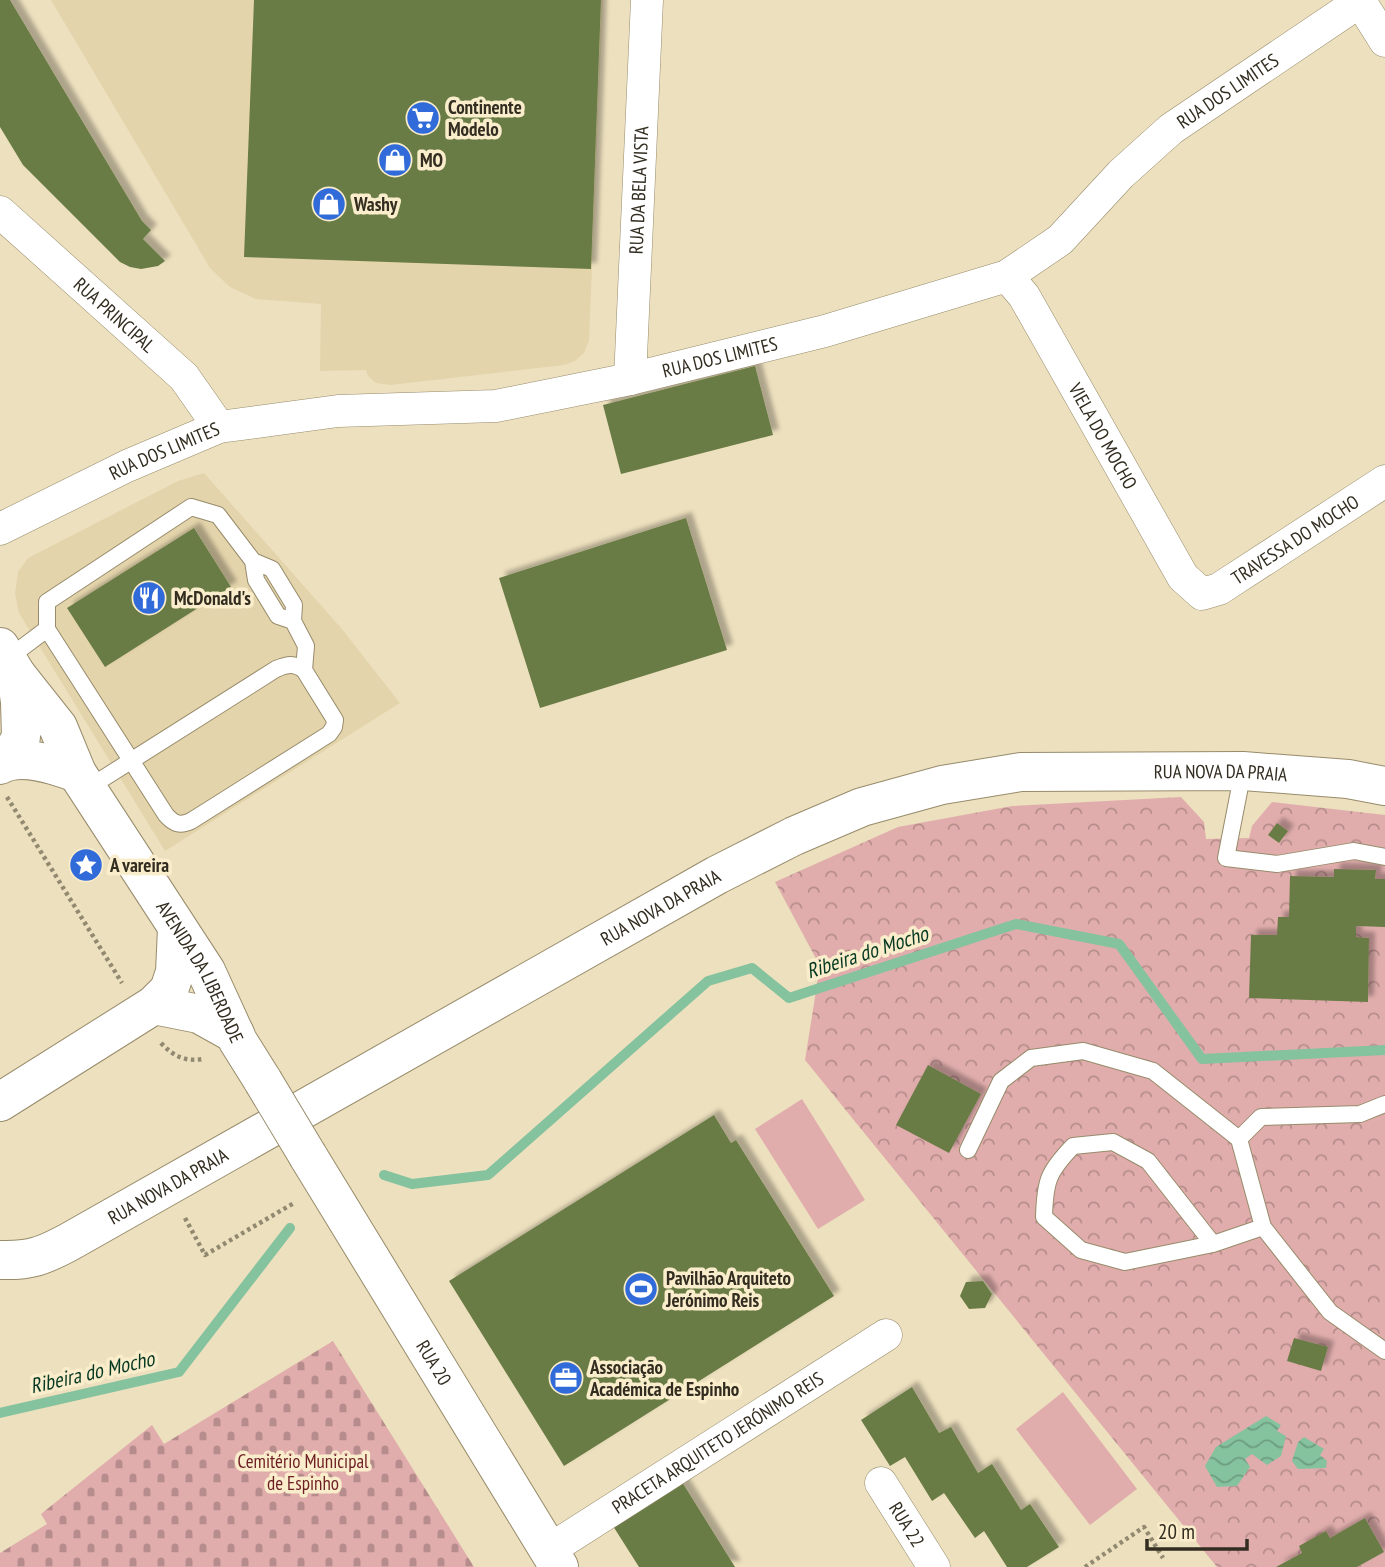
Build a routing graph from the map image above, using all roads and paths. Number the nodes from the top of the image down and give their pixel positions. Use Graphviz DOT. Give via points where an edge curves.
graph roads {
  1 [pos="647,0"];
  2 [pos="1361,1"];
  3 [pos="1385,41"];
  4 [pos="0,212"];
  5 [pos="1007,276"];
  6 [pos="629,379"];
  7 [pos="219,427"];
  8 [pos="1385,481"];
  9 [pos="0,529"];
  10 [pos="1202,594"];
  11 [pos="47,629"];
  12 [pos="8,660"];
  13 [pos="304,670"];
  14 [pos="132,761"];
  15 [pos="3,771"];
  16 [pos="1242,771"];
  17 [pos="83,781"];
  18 [pos="1385,786"];
  19 [pos="1385,857"];
  20 [pos="177,928"];
  21 [pos="147,1009"];
  22 [pos="236,1037"];
  23 [pos="0,1102"];
  24 [pos="1385,1104"];
  25 [pos="1239,1139"];
  26 [pos="968,1150"];
  27 [pos="317,1170"];
  28 [pos="168,1186"];
  29 [pos="1263,1227"];
  30 [pos="1213,1244"];
  31 [pos="0,1260"];
  32 [pos="886,1335"];
  33 [pos="1385,1351"];
  34 [pos="881,1483"];
  35 [pos="554,1558"];
  36 [pos="1163,1558"];
  37 [pos="934,1567"];
  38 [pos="1085,1567"];
  1 -- 6 [label="street, RUA DA BELA VISTA"];
  2 -- 3 [label="street"];
  2 -- 5 [label="street, RUA DOS LIMITES" via="1171,129 1121,174 1060,240"];
  4 -- 7 [label="street, RUA PRINCIPAL" via="184,377"];
  5 -- 6 [label="street, RUA DOS LIMITES" via="825,331"];
  5 -- 10 [label="street, VIELA DO MOCHO" via="1024,296 1183,577"];
  6 -- 7 [label="street, RUA DOS LIMITES" via="496,406 338,411"];
  7 -- 9 [label="street, RUA DOS LIMITES"];
  8 -- 10 [label="street, TRAVESSA DO MOCHO" via="1219,589"];
  11 -- 12 [label="lane"];
  11 -- 13 [label="lane" via="47,602 191,507 219,515 253,561 256,580 278,616 292,621 306,646"];
  11 -- 14 [label="lane"];
  12 -- 15 [label="street" via="20,702 20,737"];
  12 -- 17 [label="street, AVENIDA DA LIBERDADE" via="58,727"];
  13 -- 14 [label="lane" via="292,664 276,669"];
  13 -- 14 [label="lane" via="335,720 329,734 191,821 172,821"];
  14 -- 17 [label="lane"];
  15 -- 17 [label="street" via="58,766"];
  15 -- 21 [label="path"];
  16 -- 18 [label="street, RUA NOVA DA PRAIA"];
  16 -- 19 [label="lane" via="1226,858 1277,864 1354,851"];
  16 -- 28 [label="street, RUA NOVA DA PRAIA" via="1021,772 942,785 862,807 717,875"];
  17 -- 20 [label="street, AVENIDA DA LIBERDADE"];
  20 -- 21 [label="street" via="175,972 169,990"];
  20 -- 22 [label="street, AVENIDA DA LIBERDADE" via="206,971"];
  21 -- 22 [label="street" via="199,1014"];
  21 -- 22 [label="path" via="160,1042 178,1057 208,1058"];
  21 -- 23 [label="street"];
  22 -- 27 [label="street, AVENIDA DA LIBERDADE, bridge"];
  24 -- 25 [label="lane" via="1360,1114 1261,1117"];
  25 -- 26 [label="lane" via="1153,1070 1083,1051 1031,1058 1001,1081"];
  25 -- 29 [label="lane"];
  27 -- 28 [label="path" via="205,1255"];
  27 -- 35 [label="street, RUA 20"];
  28 -- 31 [label="street, RUA NOVA DA PRAIA" via="47,1253 24,1261"];
  29 -- 30 [label="lane"];
  29 -- 33 [label="lane" via="1330,1312"];
  30 -- 30 [label="lane" via="1148,1161 1113,1142 1073,1146 1054,1166 1045,1192 1044,1217 1081,1250 1125,1262"];
  32 -- 35 [label="street, PRACETA ARQUITETO JERÓNIMO REIS"];
  34 -- 37 [label="street, RUA 22"];
  36 -- 38 [label="path" via="1144,1527"];
}
